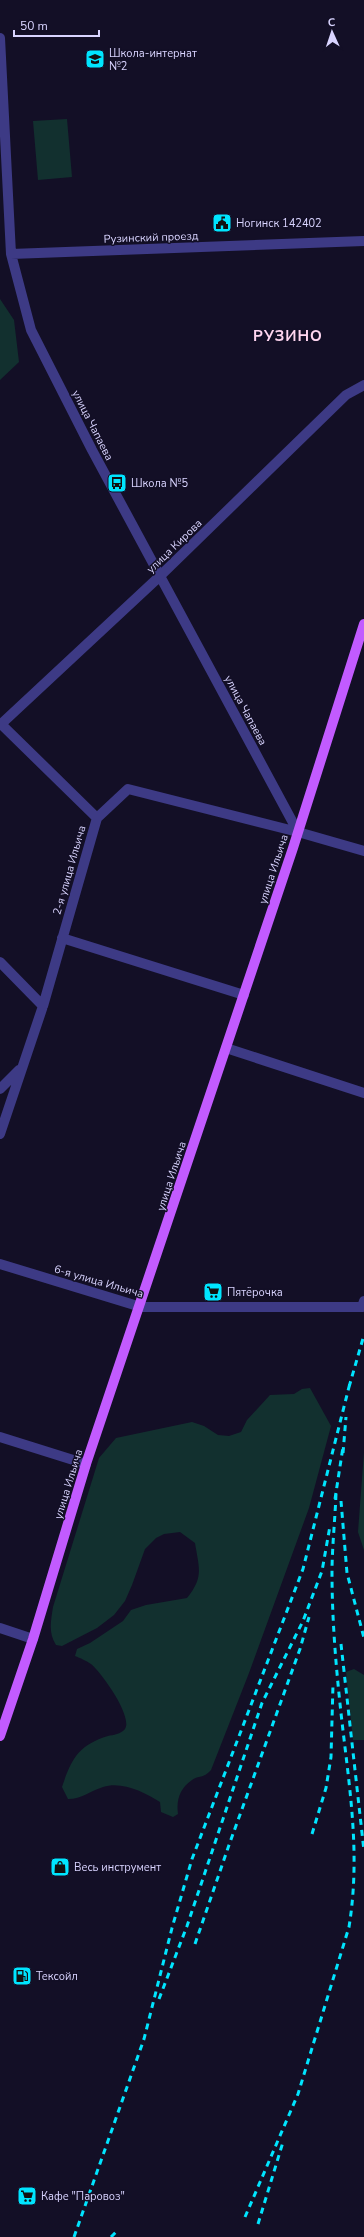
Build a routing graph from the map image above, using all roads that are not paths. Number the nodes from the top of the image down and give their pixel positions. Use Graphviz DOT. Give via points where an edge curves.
graph roads {
  1 [pos="0,38"];
  2 [pos="364,241"];
  3 [pos="11,254"];
  4 [pos="364,384"];
  5 [pos="160,576"];
  6 [pos="364,624"];
  7 [pos="1,724"];
  8 [pos="97,818"];
  9 [pos="298,832"];
  10 [pos="364,851"];
  11 [pos="62,938"];
  12 [pos="0,962"];
  13 [pos="244,995"];
  14 [pos="43,1006"];
  15 [pos="226,1048"];
  16 [pos="21,1069"];
  17 [pos="0,1089"];
  18 [pos="364,1093"];
  19 [pos="0,1134"];
  20 [pos="0,1264"];
  21 [pos="363,1304"];
  22 [pos="141,1307"];
  23 [pos="0,1437"];
  24 [pos="86,1464"];
  25 [pos="0,1628"];
  26 [pos="33,1639"];
  27 [pos="0,1736"];
  1 -- 3 [label="street, улица Чапаева"];
  2 -- 3 [label="street, Рузинский проезд"];
  3 -- 5 [label="street, улица Чапаева" via="31,330"];
  4 -- 5 [label="street, улица Кирова" via="346,396"];
  5 -- 7 [label="street, улица Кирова"];
  5 -- 9 [label="street, улица Чапаева"];
  6 -- 9 [label="main road, улица Ильича"];
  7 -- 8 [label="street"];
  8 -- 9 [label="street, 2-я улица Ильича" via="128,789"];
  8 -- 11 [label="street, 2-я улица Ильича"];
  9 -- 10 [label="street, 2-я улица Ильича"];
  9 -- 13 [label="main road, улица Ильича"];
  11 -- 13 [label="street"];
  11 -- 14 [label="street, 2-я улица Ильича"];
  12 -- 14 [label="street"];
  13 -- 15 [label="main road, улица Ильича"];
  14 -- 16 [label="street, 2-я улица Ильича"];
  15 -- 18 [label="street"];
  15 -- 22 [label="main road, улица Ильича"];
  16 -- 17 [label="street"];
  16 -- 19 [label="street, 2-я улица Ильича"];
  20 -- 22 [label="street, 6-я улица Ильича"];
  21 -- 22 [label="street, 6-я улица Ильича"];
  22 -- 24 [label="main road, улица Ильича"];
  23 -- 24 [label="street"];
  24 -- 26 [label="main road, улица Ильича"];
  25 -- 26 [label="street"];
  26 -- 27 [label="main road, улица Ильича"];
}
